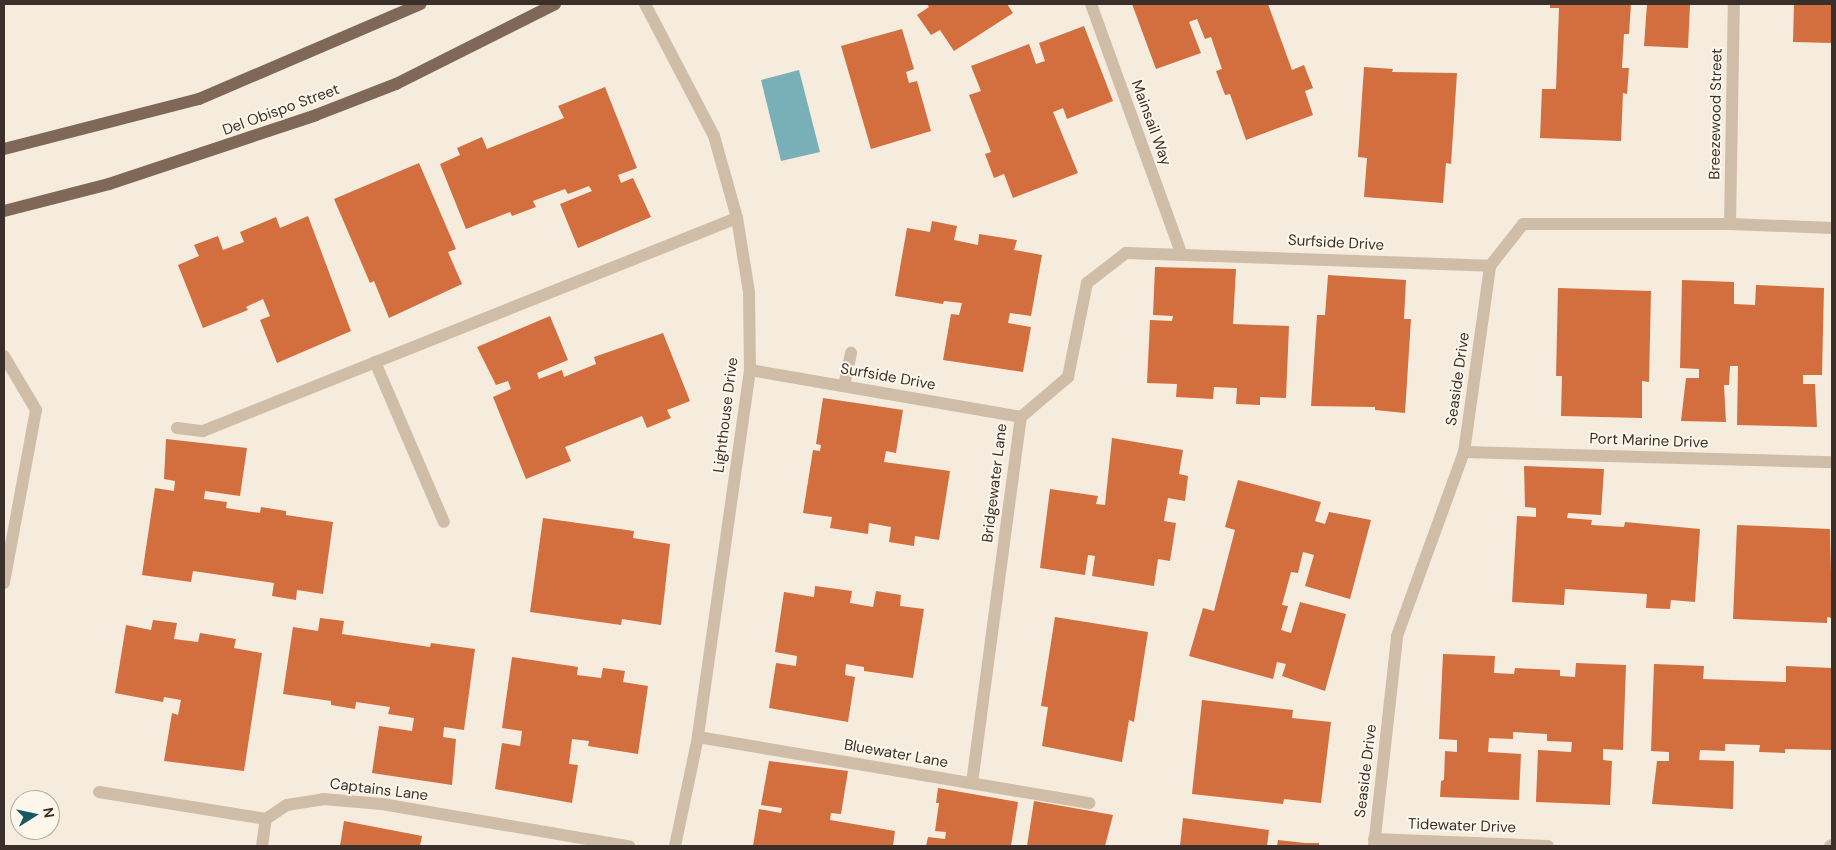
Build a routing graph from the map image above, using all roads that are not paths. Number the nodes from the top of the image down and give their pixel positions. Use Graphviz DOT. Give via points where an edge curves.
graph roads {
  1 [pos="421,4"];
  2 [pos="555,4"];
  3 [pos="645,4"];
  4 [pos="1091,4"];
  5 [pos="1734,4"];
  6 [pos="4,149"];
  7 [pos="4,211"];
  8 [pos="737,218"];
  9 [pos="1730,224"];
  10 [pos="1832,228"];
  11 [pos="1180,253"];
  12 [pos="1490,266"];
  13 [pos="850,352"];
  14 [pos="4,356"];
  15 [pos="375,362"];
  16 [pos="750,370"];
  17 [pos="844,386"];
  18 [pos="1021,417"];
  19 [pos="177,428"];
  20 [pos="1464,452"];
  21 [pos="1832,462"];
  22 [pos="444,522"];
  23 [pos="4,584"];
  24 [pos="698,737"];
  25 [pos="972,783"];
  26 [pos="99,792"];
  27 [pos="1089,804"];
  28 [pos="266,819"];
  29 [pos="1374,843"];
  30 [pos="262,846"];
  31 [pos="629,846"];
  32 [pos="675,846"];
  33 [pos="1548,846"];
  1 -- 6 [label="main road" via="199,99"];
  2 -- 7 [label="main road, Del Obispo Street" via="396,84 316,115 127,179"];
  3 -- 8 [label="street, Lighthouse Drive" via="714,136"];
  4 -- 11 [label="street, Mainsail Way"];
  5 -- 9 [label="street, Breezewood Street"];
  8 -- 15 [label="street"];
  8 -- 16 [label="street, Lighthouse Drive" via="749,292"];
  9 -- 10 [label="street"];
  9 -- 12 [label="street" via="1523,224"];
  11 -- 12 [label="street, Surfside Drive"];
  11 -- 18 [label="street, Bridgewater Lane" via="1126,253 1087,283 1068,377"];
  12 -- 20 [label="street, Seaside Drive"];
  13 -- 17 [label="street"];
  14 -- 23 [label="street" via="36,410"];
  15 -- 19 [label="street" via="203,431"];
  15 -- 22 [label="street"];
  16 -- 17 [label="street, Surfside Drive"];
  16 -- 24 [label="street, Lighthouse Drive"];
  17 -- 18 [label="street, Surfside Drive"];
  18 -- 25 [label="street, Bridgewater Lane"];
  20 -- 21 [label="street, Port Marine Drive"];
  20 -- 29 [label="street, Seaside Drive" via="1397,636"];
  24 -- 25 [label="street, Bluewater Lane"];
  24 -- 32 [label="street, Lighthouse Drive"];
  25 -- 27 [label="street, Bluewater Lane"];
  26 -- 28 [label="street"];
  28 -- 30 [label="street"];
  28 -- 31 [label="street, Captains Lane" via="287,806 323,799 372,803"];
  29 -- 33 [label="street, Tidewater Drive"];
}
